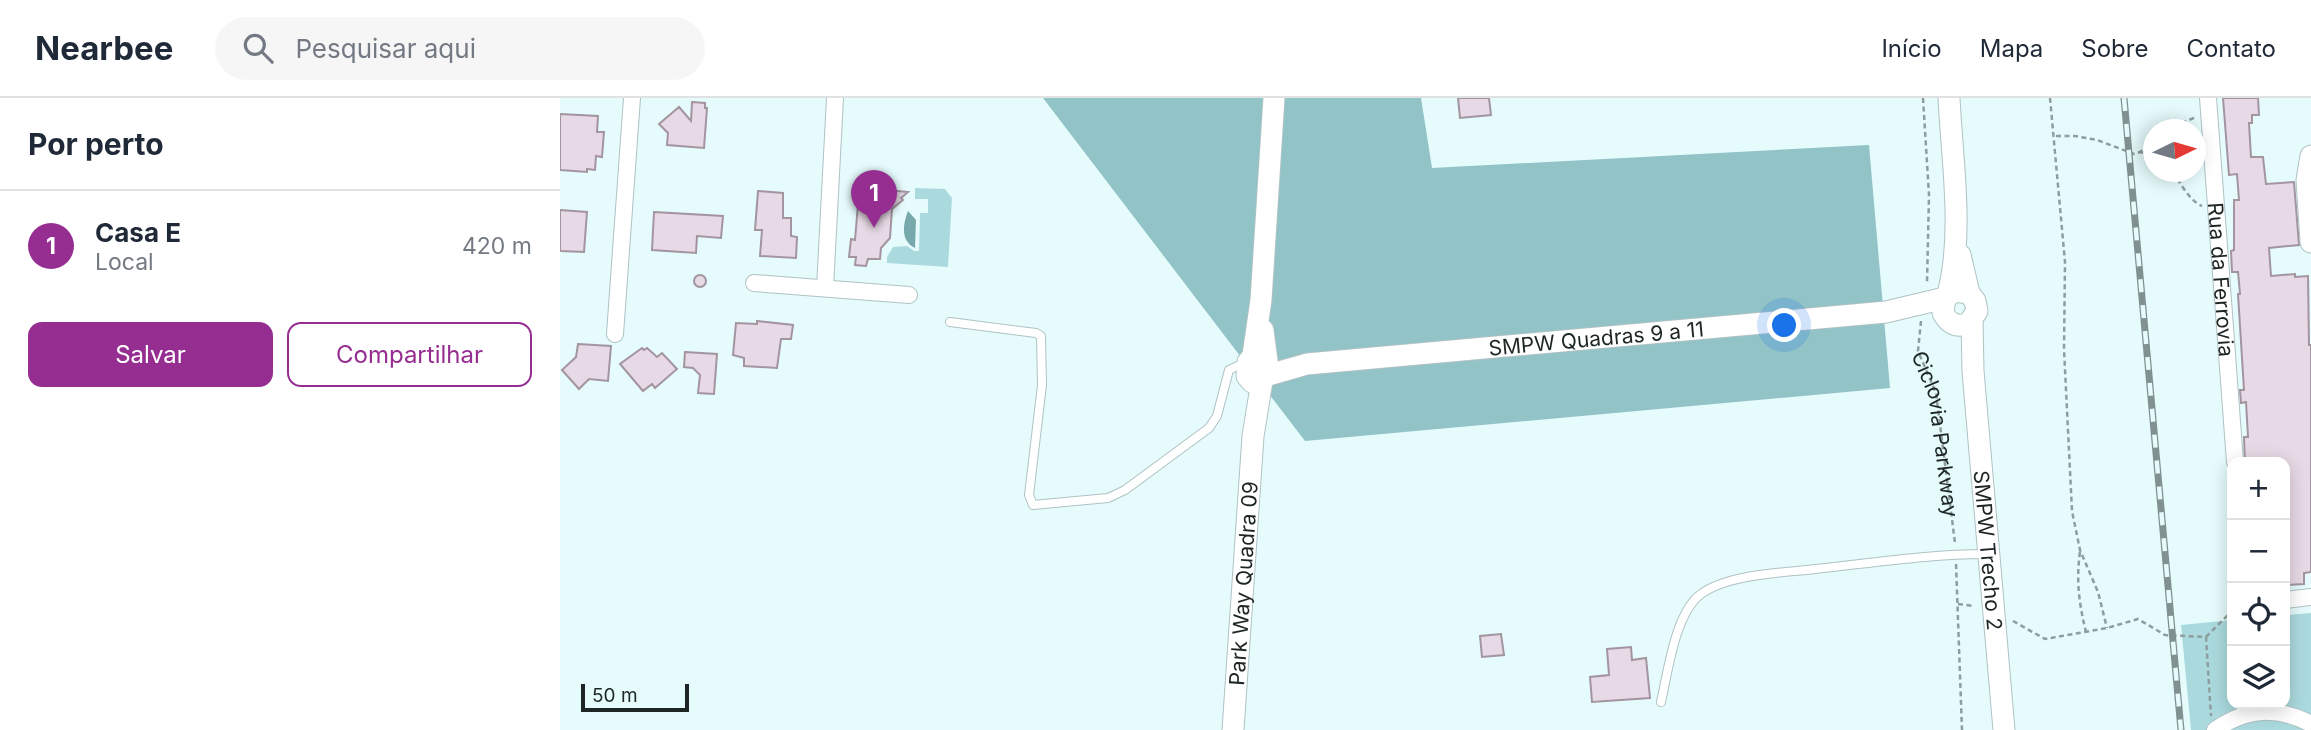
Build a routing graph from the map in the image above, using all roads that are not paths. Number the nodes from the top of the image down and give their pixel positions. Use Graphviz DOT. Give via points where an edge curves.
graph roads {
  1 [pos="632,98"];
  2 [pos="835,98"];
  3 [pos="1273,98"];
  4 [pos="1949,98"];
  5 [pos="2209,106"];
  6 [pos="2311,156"];
  7 [pos="2311,242"];
  8 [pos="754,283"];
  9 [pos="825,288"];
  10 [pos="909,295"];
  11 [pos="1954,295"];
  12 [pos="1923,311"];
  13 [pos="950,322"];
  14 [pos="1958,322"];
  15 [pos="615,334"];
  16 [pos="1258,367"];
  17 [pos="1973,372"];
  18 [pos="2235,457"];
  19 [pos="1990,554"];
  20 [pos="2311,597"];
  21 [pos="2290,599"];
  22 [pos="1661,702"];
  23 [pos="2213,723"];
  24 [pos="2311,724"];
  25 [pos="1233,730"];
  26 [pos="2004,730"];
  1 -- 15 [label="street"];
  2 -- 9 [label="street"];
  3 -- 16 [label="street, Park Way Quadra 09"];
  4 -- 11 [label="street" via="1957,243"];
  5 -- 18 [label="street, Rua da Ferrovia"];
  6 -- 7 [label="street" via="2307,180"];
  8 -- 9 [label="street"];
  9 -- 10 [label="street"];
  11 -- 12 [label="street, SMPW Quadras 9 a 11"];
  11 -- 14 [label="street" via="1942,306 1942,313"];
  11 -- 14 [label="street" via="1975,301 1977,311"];
  12 -- 14 [label="street, SMPW Quadras 9 a 11"];
  12 -- 16 [label="street, SMPW Quadras 9 a 11"];
  13 -- 16 [label="lane" via="1041,336 1042,386 1029,495 1033,505 1096,501 1125,490 1209,428 1217,416 1229,370 1236,365"];
  14 -- 17 [label="street, Ciclovia Parkway"];
  16 -- 25 [label="street, Park Way Quadra 09"];
  17 -- 19 [label="street, SMPW Trecho 2"];
  19 -- 22 [label="lane" via="1893,560 1738,579 1702,593 1688,608 1678,630"];
  19 -- 26 [label="street, SMPW Trecho 2"];
  20 -- 21 [label="street"];
  23 -- 24 [label="street" via="2254,713 2295,715"];
}
